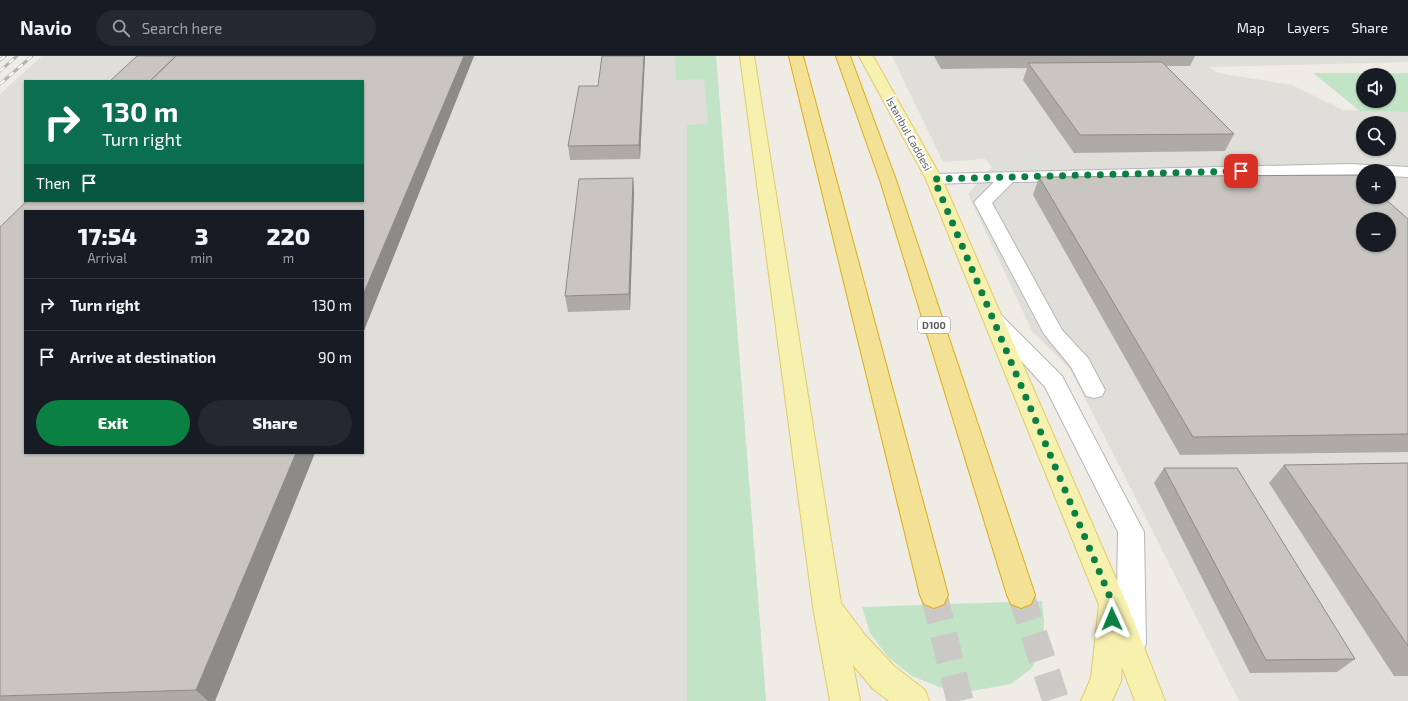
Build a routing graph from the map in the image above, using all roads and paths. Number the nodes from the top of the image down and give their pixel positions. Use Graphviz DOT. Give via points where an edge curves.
graph roads {
  1 [pos="747,56"];
  2 [pos="796,56"];
  3 [pos="843,56"];
  4 [pos="866,56"];
  5 [pos="1356,169"];
  6 [pos="1396,171"];
  7 [pos="1408,172"];
  8 [pos="1009,177"];
  9 [pos="934,179"];
  10 [pos="994,320"];
  11 [pos="1094,390"];
  12 [pos="934,595"];
  13 [pos="1021,595"];
  14 [pos="1113,604"];
  15 [pos="827,607"];
  16 [pos="1131,651"];
  17 [pos="844,701"];
  18 [pos="914,701"];
  19 [pos="1096,701"];
  20 [pos="1150,701"];
  1 -- 15 [label="main road"];
  2 -- 12 [label="highway"];
  3 -- 13 [label="highway, D100 / D100" via="888,180"];
  4 -- 9 [label="main road, İstanbul Caddesi"];
  5 -- 8 [label="lane"];
  6 -- 7 [label="lane"];
  8 -- 9 [label="lane"];
  8 -- 11 [label="lane" via="983,202 1054,334 1080,363"];
  9 -- 10 [label="main road, İstanbul Caddesi"];
  10 -- 14 [label="main road, İstanbul Caddesi"];
  10 -- 16 [label="lane" via="1054,382 1131,532"];
  14 -- 16 [label="main road, İstanbul Caddesi"];
  14 -- 19 [label="main road" via="1106,681"];
  15 -- 17 [label="main road"];
  15 -- 18 [label="main road" via="884,678"];
  16 -- 20 [label="main road, İstanbul Caddesi"];
}
